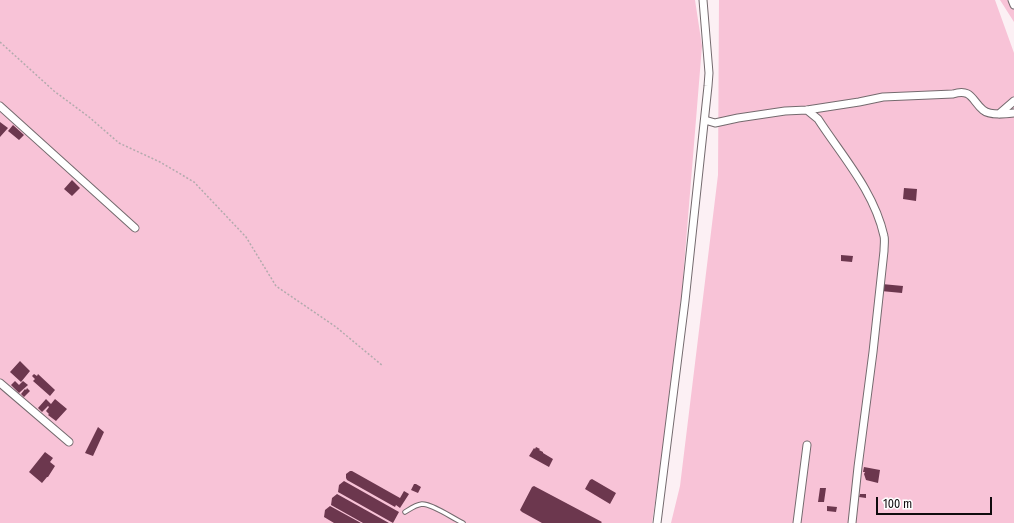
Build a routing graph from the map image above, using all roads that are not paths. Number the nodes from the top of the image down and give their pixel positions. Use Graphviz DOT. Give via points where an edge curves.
graph roads {
  1 [pos="703,0"];
  2 [pos="1012,0"];
  3 [pos="1014,5"];
  4 [pos="1014,101"];
  5 [pos="0,106"];
  6 [pos="807,110"];
  7 [pos="1014,113"];
  8 [pos="999,114"];
  9 [pos="705,120"];
  10 [pos="135,228"];
  11 [pos="0,383"];
  12 [pos="69,442"];
  13 [pos="807,445"];
  14 [pos="405,512"];
  15 [pos="463,523"];
  16 [pos="657,523"];
  17 [pos="797,523"];
  18 [pos="852,523"];
  1 -- 9 [label="street" via="709,73"];
  2 -- 3 [label="street"];
  4 -- 8 [label="street"];
  5 -- 10 [label="street"];
  6 -- 8 [label="street" via="883,97 965,92 984,111"];
  6 -- 9 [label="street" via="785,111 715,123"];
  6 -- 18 [label="street" via="818,119 867,192 884,237 874,352"];
  7 -- 8 [label="street"];
  9 -- 16 [label="street"];
  11 -- 12 [label="street"];
  13 -- 17 [label="street"];
  14 -- 15 [label="lane" via="422,504"];
}
